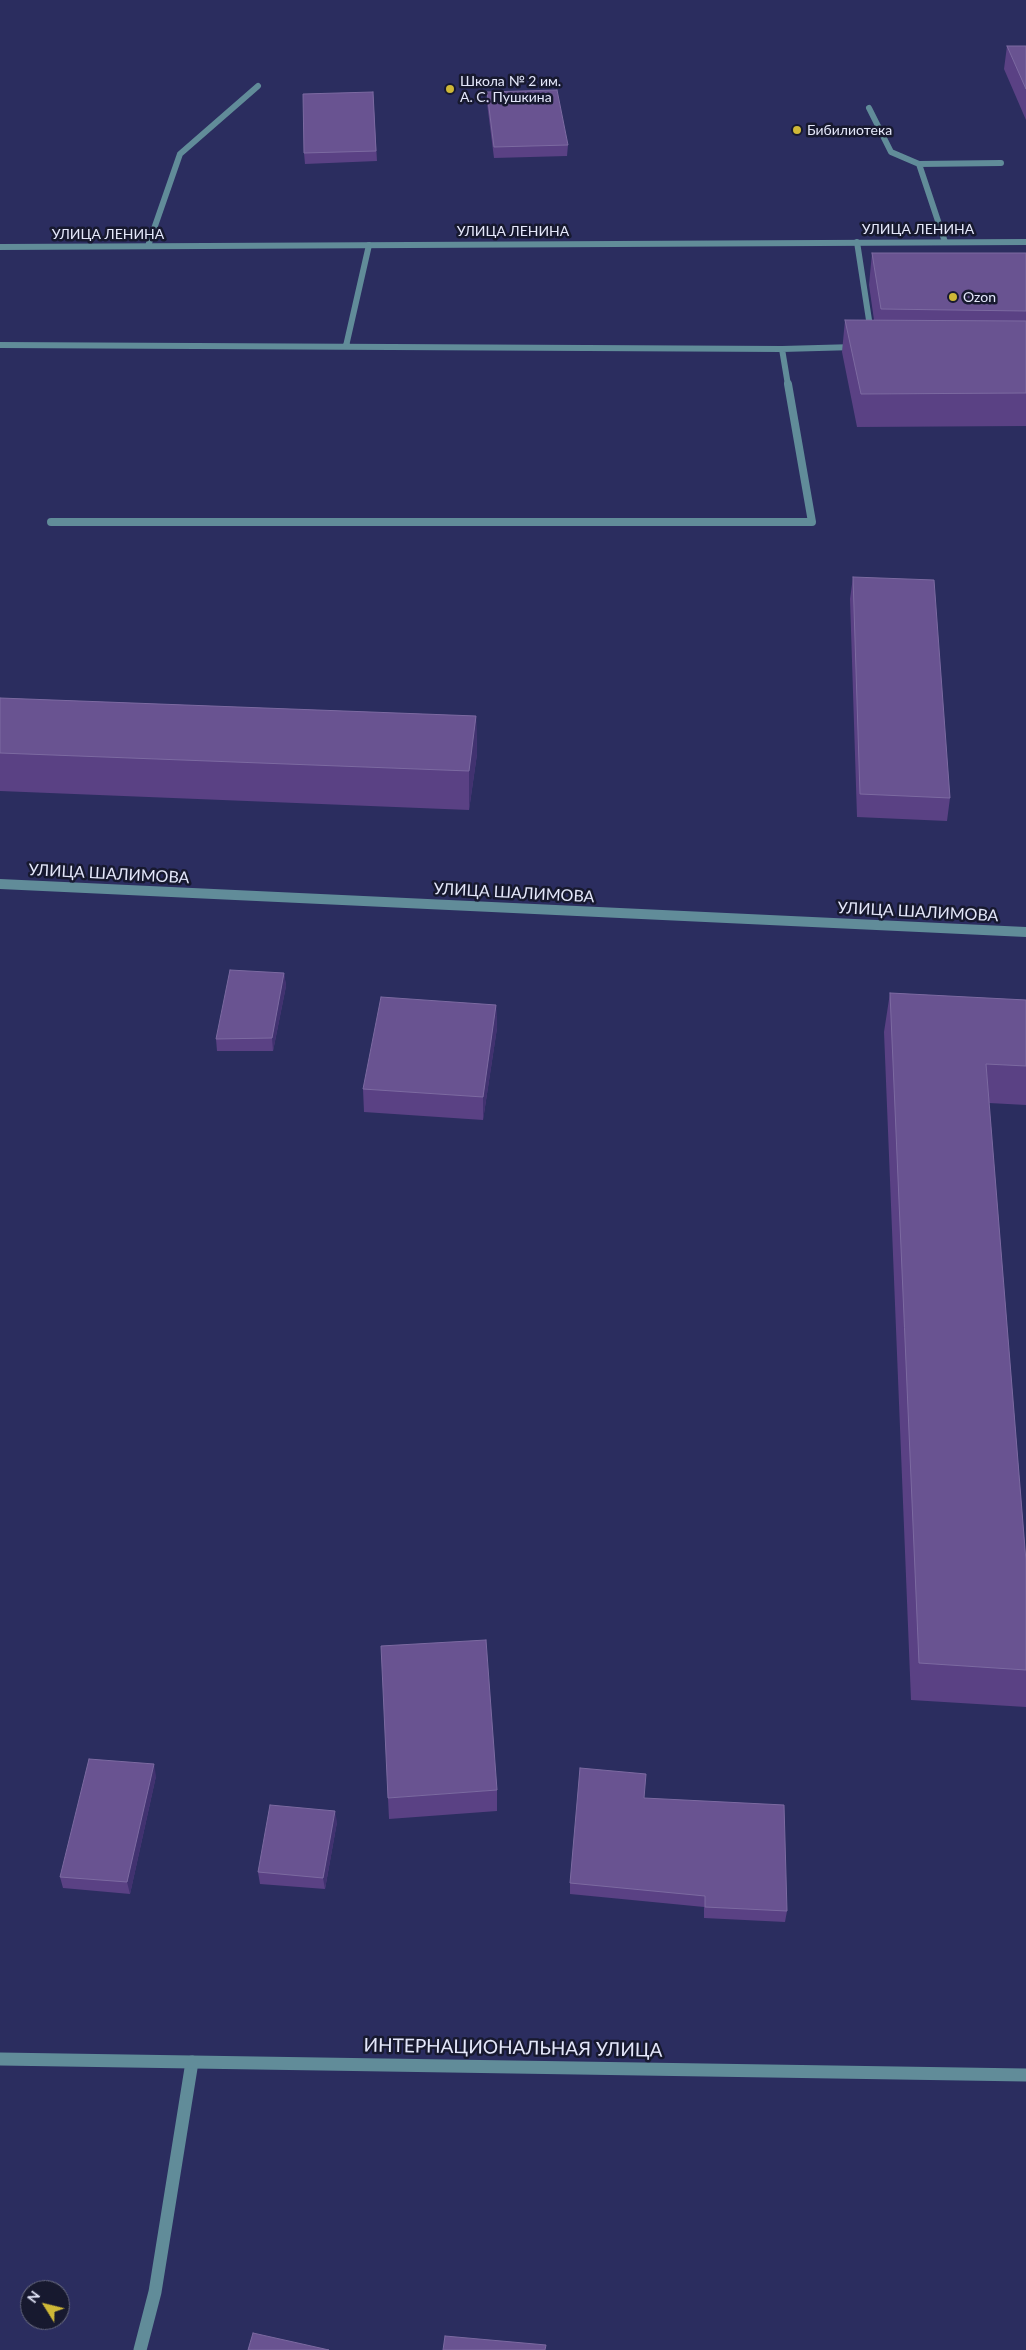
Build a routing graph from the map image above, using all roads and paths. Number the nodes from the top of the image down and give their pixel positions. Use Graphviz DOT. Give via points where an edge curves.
graph roads {
  1 [pos="258,86"];
  2 [pos="869,108"];
  3 [pos="1001,163"];
  4 [pos="919,164"];
  5 [pos="857,242"];
  6 [pos="945,242"];
  7 [pos="1026,242"];
  8 [pos="369,245"];
  9 [pos="148,246"];
  10 [pos="0,247"];
  11 [pos="872,337"];
  12 [pos="0,345"];
  13 [pos="346,346"];
  14 [pos="864,347"];
  15 [pos="782,349"];
  16 [pos="51,522"];
  17 [pos="0,884"];
  18 [pos="1026,932"];
  19 [pos="0,2058"];
  20 [pos="192,2062"];
  21 [pos="1026,2075"];
  22 [pos="140,2350"];
  1 -- 9 [label="street" via="180,154"];
  2 -- 4 [label="street" via="891,152"];
  3 -- 4 [label="street"];
  4 -- 6 [label="street"];
  5 -- 6 [label="street, УЛИЦА ЛЕНИНА"];
  5 -- 8 [label="street, УЛИЦА ЛЕНИНА"];
  5 -- 11 [label="street"];
  6 -- 7 [label="street, УЛИЦА ЛЕНИНА"];
  8 -- 9 [label="street, УЛИЦА ЛЕНИНА"];
  8 -- 13 [label="street"];
  9 -- 10 [label="street, УЛИЦА ЛЕНИНА"];
  12 -- 13 [label="street"];
  13 -- 15 [label="street"];
  14 -- 15 [label="street"];
  15 -- 16 [label="street" via="812,522"];
  17 -- 18 [label="street, УЛИЦА ШАЛИМОВА"];
  19 -- 20 [label="street, ИНТЕРНАЦИОНАЛЬНАЯ УЛИЦА"];
  20 -- 21 [label="street, ИНТЕРНАЦИОНАЛЬНАЯ УЛИЦА"];
  20 -- 22 [label="street" via="155,2292"];
}
